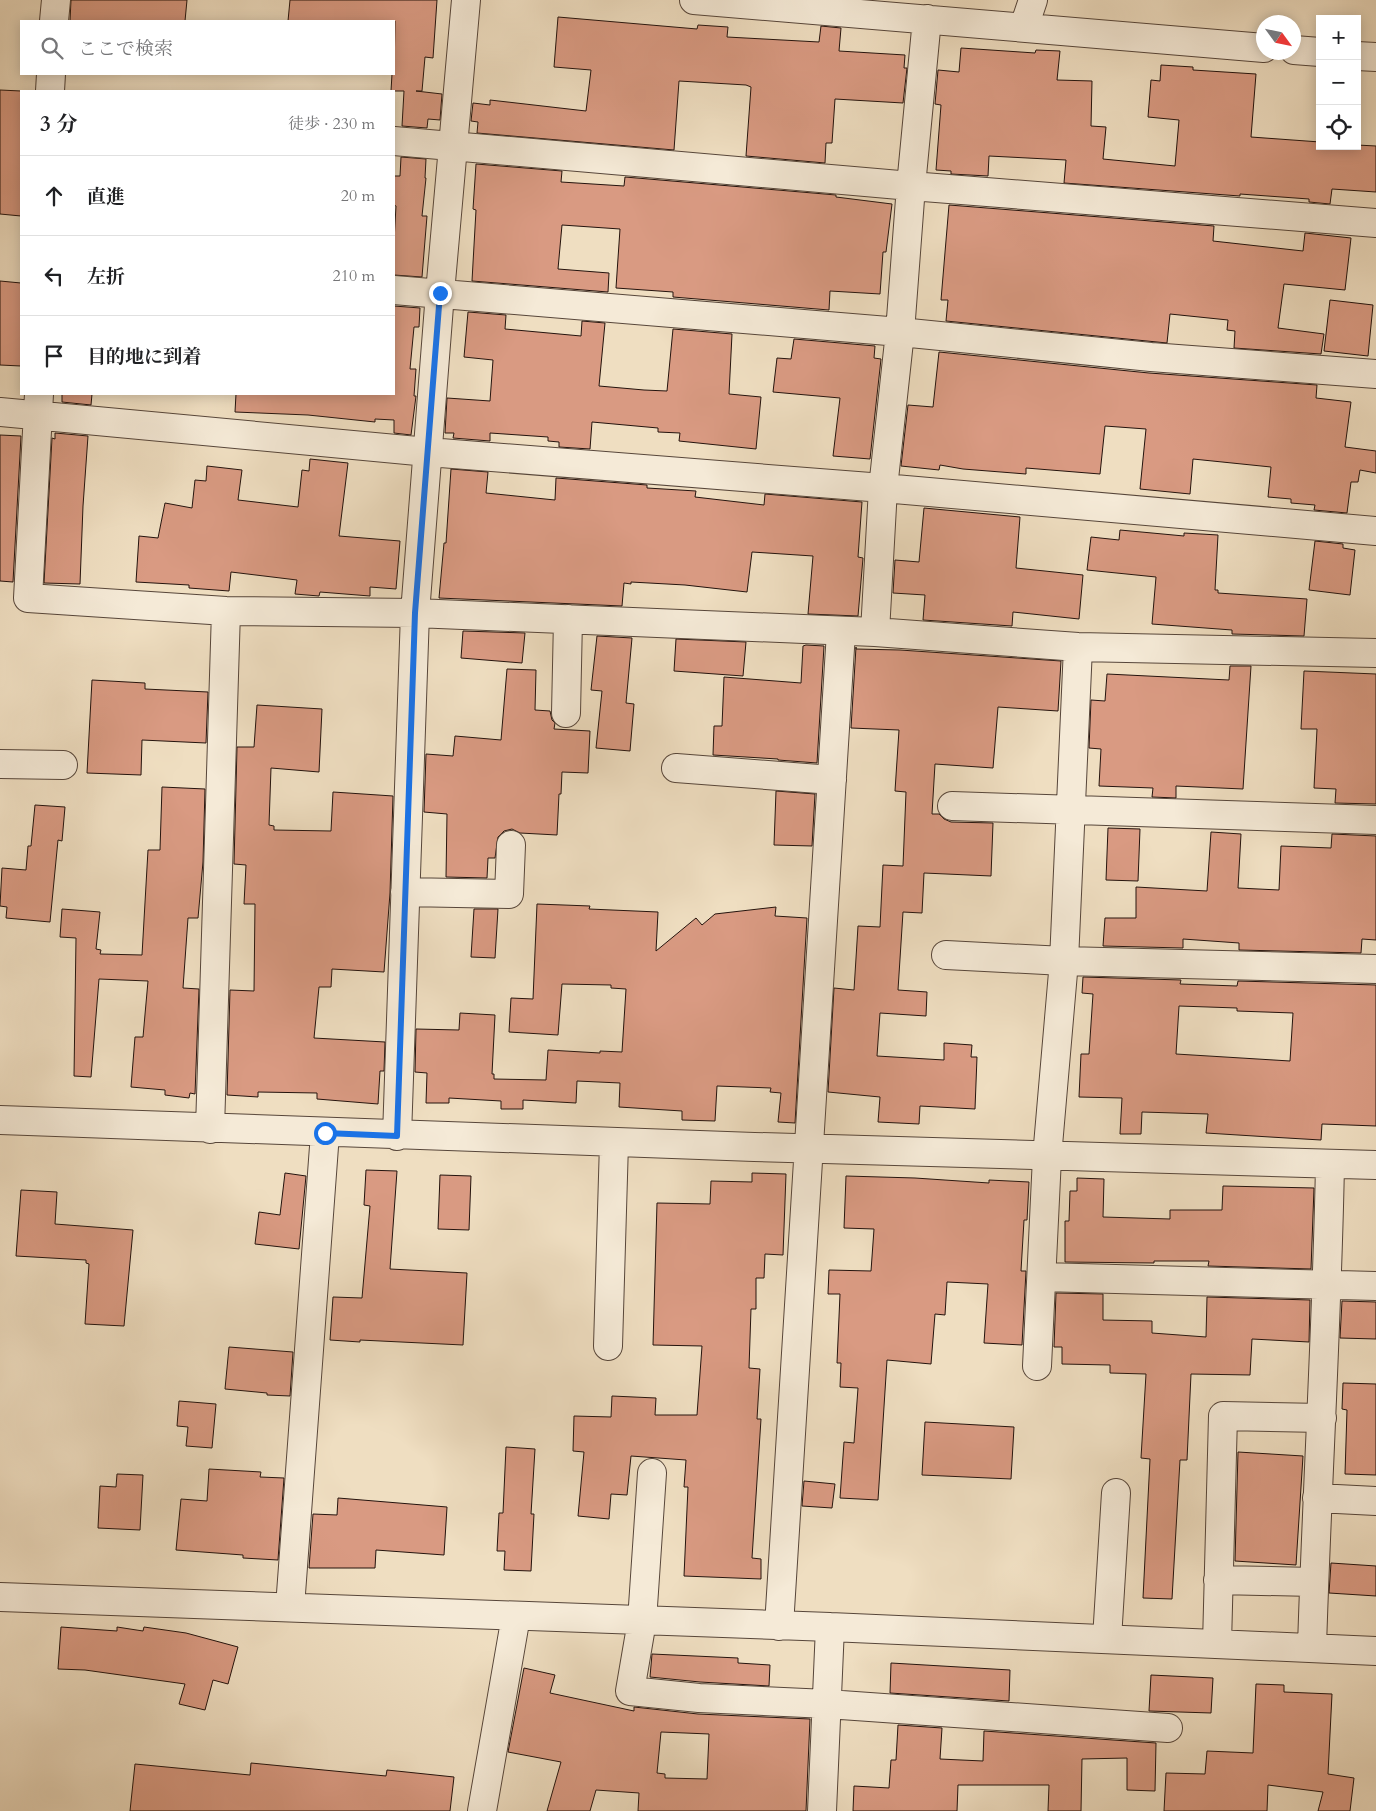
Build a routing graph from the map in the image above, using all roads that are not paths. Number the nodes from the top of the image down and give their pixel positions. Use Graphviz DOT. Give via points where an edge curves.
graph roads {
  1 [pos="56,0"];
  2 [pos="466,0"];
  3 [pos="694,0"];
  4 [pos="1033,0"];
  5 [pos="917,12"];
  6 [pos="54,20"];
  7 [pos="1024,27"];
  8 [pos="1256,47"];
  9 [pos="1301,51"];
  10 [pos="1316,52"];
  11 [pos="1361,56"];
  12 [pos="1376,57"];
  13 [pos="51,75"];
  14 [pos="50,90"];
  15 [pos="395,141"];
  16 [pos="453,146"];
  17 [pos="911,186"];
  18 [pos="1376,223"];
  19 [pos="395,290"];
  20 [pos="440,293"];
  21 [pos="900,332"];
  22 [pos="1376,374"];
  23 [pos="38,404"];
  24 [pos="0,412"];
  25 [pos="428,452"];
  26 [pos="883,488"];
  27 [pos="1376,531"];
  28 [pos="226,611"];
  29 [pos="415,613"];
  30 [pos="568,619"];
  31 [pos="841,632"];
  32 [pos="875,632"];
  33 [pos="1078,647"];
  34 [pos="1376,653"];
  35 [pos="566,713"];
  36 [pos="0,764"];
  37 [pos="63,765"];
  38 [pos="676,768"];
  39 [pos="832,780"];
  40 [pos="952,806"];
  41 [pos="1071,810"];
  42 [pos="1376,820"];
  43 [pos="511,845"];
  44 [pos="405,892"];
  45 [pos="946,955"];
  46 [pos="1064,961"];
  47 [pos="1376,969"];
  48 [pos="0,1120"];
  49 [pos="210,1128"];
  50 [pos="325,1133"];
  51 [pos="397,1136"];
  52 [pos="614,1143"];
  53 [pos="809,1148"];
  54 [pos="1047,1157"];
  55 [pos="1330,1164"];
  56 [pos="1376,1165"];
  57 [pos="1042,1278"];
  58 [pos="1328,1284"];
  59 [pos="1376,1286"];
  60 [pos="608,1346"];
  61 [pos="1037,1366"];
  62 [pos="1322,1418"];
  63 [pos="652,1473"];
  64 [pos="1116,1492"];
  65 [pos="1317,1498"];
  66 [pos="1376,1501"];
  67 [pos="1218,1580"];
  68 [pos="1314,1582"];
  69 [pos="0,1597"];
  70 [pos="290,1607"];
  71 [pos="516,1616"];
  72 [pos="642,1621"];
  73 [pos="779,1626"];
  74 [pos="830,1627"];
  75 [pos="1107,1639"];
  76 [pos="1217,1644"];
  77 [pos="1312,1647"];
  78 [pos="1376,1651"];
  79 [pos="827,1704"];
  80 [pos="1168,1728"];
  81 [pos="482,1811"];
  82 [pos="822,1811"];
  1 -- 6 [label="street"];
  2 -- 16 [label="street"];
  3 -- 5 [label="street"];
  4 -- 7 [label="street"];
  5 -- 7 [label="street"];
  5 -- 17 [label="street"];
  7 -- 8 [label="street"];
  9 -- 10 [label="street"];
  11 -- 12 [label="street"];
  13 -- 14 [label="street"];
  15 -- 16 [label="street"];
  16 -- 17 [label="street"];
  16 -- 20 [label="street"];
  17 -- 18 [label="street"];
  17 -- 21 [label="street"];
  19 -- 20 [label="street"];
  20 -- 21 [label="street"];
  20 -- 25 [label="street"];
  21 -- 22 [label="street"];
  21 -- 26 [label="street"];
  23 -- 24 [label="street"];
  23 -- 25 [label="street"];
  23 -- 28 [label="street" via="28,598"];
  25 -- 26 [label="street"];
  25 -- 29 [label="street"];
  26 -- 27 [label="street"];
  26 -- 32 [label="street"];
  28 -- 29 [label="street"];
  28 -- 49 [label="street"];
  29 -- 30 [label="street"];
  29 -- 44 [label="street"];
  30 -- 31 [label="street"];
  30 -- 35 [label="street"];
  31 -- 32 [label="street"];
  31 -- 39 [label="street"];
  32 -- 33 [label="street"];
  33 -- 34 [label="street"];
  33 -- 41 [label="street"];
  36 -- 37 [label="street"];
  38 -- 39 [label="street"];
  39 -- 53 [label="street"];
  40 -- 41 [label="street"];
  41 -- 42 [label="street"];
  41 -- 46 [label="street"];
  43 -- 44 [label="street" via="509,894"];
  44 -- 51 [label="street"];
  45 -- 46 [label="street"];
  46 -- 47 [label="street"];
  46 -- 54 [label="street"];
  48 -- 49 [label="street"];
  49 -- 50 [label="street"];
  50 -- 51 [label="street"];
  50 -- 70 [label="street"];
  51 -- 52 [label="street"];
  52 -- 53 [label="street"];
  52 -- 60 [label="street"];
  53 -- 54 [label="street"];
  53 -- 73 [label="street"];
  54 -- 55 [label="street"];
  54 -- 57 [label="street"];
  55 -- 56 [label="street"];
  55 -- 58 [label="street"];
  57 -- 58 [label="street"];
  57 -- 61 [label="street"];
  58 -- 59 [label="street"];
  58 -- 62 [label="street"];
  62 -- 65 [label="street"];
  62 -- 67 [label="street" via="1223,1416"];
  63 -- 72 [label="street"];
  64 -- 75 [label="street"];
  65 -- 66 [label="street"];
  65 -- 68 [label="street"];
  67 -- 68 [label="street"];
  67 -- 76 [label="street"];
  68 -- 77 [label="street"];
  69 -- 70 [label="street"];
  70 -- 71 [label="street"];
  71 -- 72 [label="street"];
  71 -- 81 [label="street"];
  72 -- 73 [label="street"];
  72 -- 79 [label="street" via="630,1691"];
  73 -- 74 [label="street"];
  74 -- 75 [label="street"];
  74 -- 79 [label="street"];
  75 -- 76 [label="street"];
  76 -- 77 [label="street"];
  77 -- 78 [label="street"];
  79 -- 80 [label="street"];
  79 -- 82 [label="street"];
}
